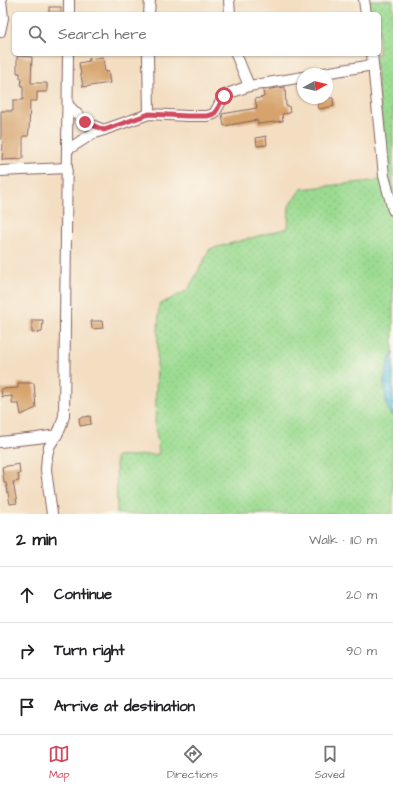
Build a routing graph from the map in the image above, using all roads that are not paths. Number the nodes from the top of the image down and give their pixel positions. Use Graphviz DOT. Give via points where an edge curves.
graph roads {
  1 [pos="0,0"];
  2 [pos="69,0"];
  3 [pos="150,0"];
  4 [pos="229,0"];
  5 [pos="364,0"];
  6 [pos="69,12"];
  7 [pos="149,12"];
  8 [pos="230,12"];
  9 [pos="366,12"];
  10 [pos="0,32"];
  11 [pos="68,56"];
  12 [pos="148,56"];
  13 [pos="236,56"];
  14 [pos="372,56"];
  15 [pos="373,64"];
  16 [pos="333,71"];
  17 [pos="297,77"];
  18 [pos="249,86"];
  19 [pos="68,105"];
  20 [pos="149,114"];
  21 [pos="104,130"];
  22 [pos="67,150"];
  23 [pos="67,168"];
  24 [pos="0,171"];
  25 [pos="393,210"];
  26 [pos="57,434"];
  27 [pos="0,442"];
  28 [pos="52,514"];
  1 -- 10 [label="street" via="3,18"];
  2 -- 6 [label="street"];
  3 -- 7 [label="street"];
  4 -- 8 [label="street"];
  5 -- 9 [label="street"];
  11 -- 19 [label="street"];
  12 -- 20 [label="street"];
  13 -- 18 [label="street"];
  14 -- 15 [label="street"];
  15 -- 16 [label="street"];
  15 -- 25 [label="street" via="384,176"];
  17 -- 18 [label="street"];
  18 -- 20 [label="street" via="224,96 214,114 207,116"];
  19 -- 21 [label="street" via="85,122"];
  19 -- 22 [label="street"];
  20 -- 21 [label="street"];
  21 -- 22 [label="street"];
  22 -- 23 [label="street"];
  23 -- 24 [label="street"];
  23 -- 26 [label="street" via="64,416"];
  26 -- 27 [label="street"];
  26 -- 28 [label="street" via="49,447 46,470"];
}
